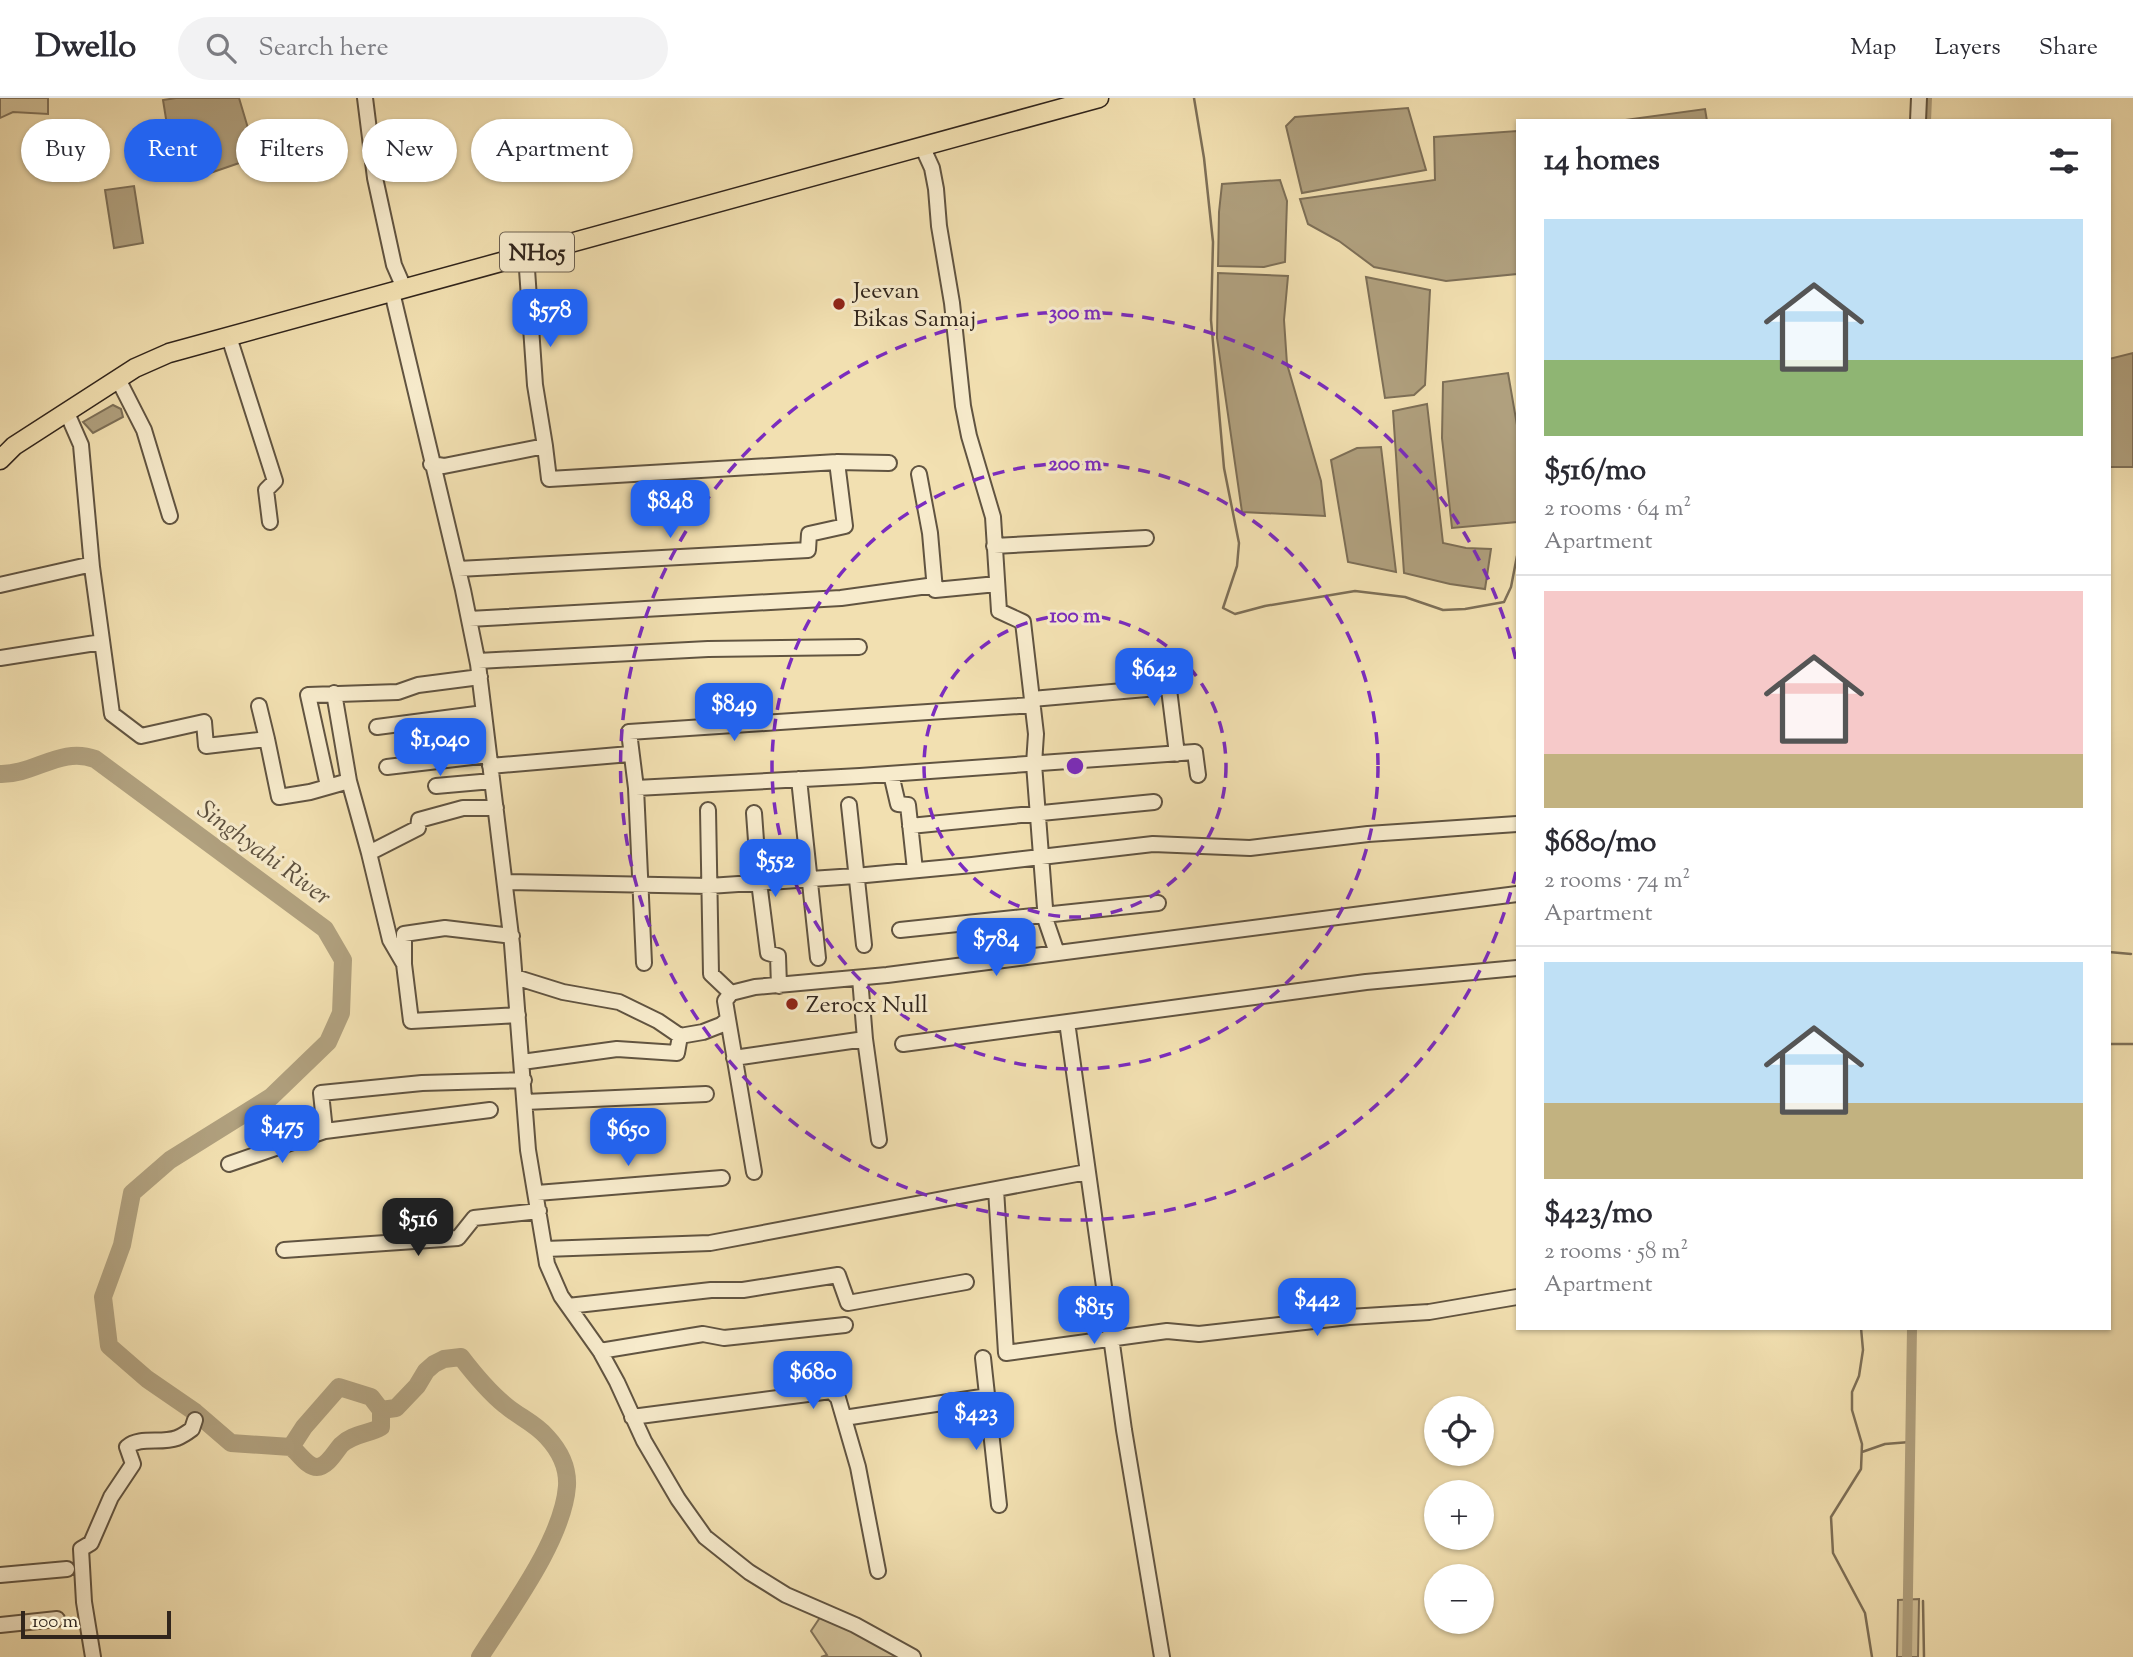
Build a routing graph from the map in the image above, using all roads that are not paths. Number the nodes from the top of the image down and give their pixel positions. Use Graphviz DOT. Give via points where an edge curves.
graph roads {
  1 [pos="365,98"];
  2 [pos="1099,98"];
  3 [pos="1919,98"];
  4 [pos="1918,119"];
  5 [pos="922,146"];
  6 [pos="526,255"];
  7 [pos="398,290"];
  8 [pos="229,337"];
  9 [pos="118,379"];
  10 [pos="67,413"];
  11 [pos="545,446"];
  12 [pos="4,452"];
  13 [pos="837,462"];
  14 [pos="889,463"];
  15 [pos="431,464"];
  16 [pos="919,474"];
  17 [pos="170,516"];
  18 [pos="270,522"];
  19 [pos="1146,538"];
  20 [pos="994,546"];
  21 [pos="92,567"];
  22 [pos="458,569"];
  23 [pos="997,584"];
  24 [pos="0,585"];
  25 [pos="935,585"];
  26 [pos="469,619"];
  27 [pos="102,642"];
  28 [pos="859,647"];
  29 [pos="1165,657"];
  30 [pos="0,658"];
  31 [pos="478,662"];
  32 [pos="480,677"];
  33 [pos="1169,687"];
  34 [pos="334,693"];
  35 [pos="1033,702"];
  36 [pos="259,706"];
  37 [pos="484,713"];
  38 [pos="377,727"];
  39 [pos="267,739"];
  40 [pos="630,754"];
  41 [pos="1177,754"];
  42 [pos="490,760"];
  43 [pos="1034,764"];
  44 [pos="387,767"];
  45 [pos="891,774"];
  46 [pos="1198,775"];
  47 [pos="799,779"];
  48 [pos="349,781"];
  49 [pos="492,781"];
  50 [pos="328,786"];
  51 [pos="436,786"];
  52 [pos="636,788"];
  53 [pos="1154,802"];
  54 [pos="849,805"];
  55 [pos="496,808"];
  56 [pos="708,810"];
  57 [pos="754,813"];
  58 [pos="1037,815"];
  59 [pos="1516,824"];
  60 [pos="910,826"];
  61 [pos="369,853"];
  62 [pos="1042,858"];
  63 [pos="915,870"];
  64 [pos="855,876"];
  65 [pos="808,879"];
  66 [pos="505,882"];
  67 [pos="759,882"];
  68 [pos="639,885"];
  69 [pos="709,886"];
  70 [pos="1516,894"];
  71 [pos="1158,902"];
  72 [pos="1045,914"];
  73 [pos="900,930"];
  74 [pos="512,936"];
  75 [pos="864,945"];
  76 [pos="1057,953"];
  77 [pos="818,958"];
  78 [pos="644,963"];
  79 [pos="404,964"];
  80 [pos="1516,968"];
  81 [pos="515,977"];
  82 [pos="860,978"];
  83 [pos="779,986"];
  84 [pos="731,993"];
  85 [pos="519,1015"];
  86 [pos="727,1019"];
  87 [pos="1068,1029"];
  88 [pos="680,1036"];
  89 [pos="865,1039"];
  90 [pos="903,1044"];
  91 [pos="734,1058"];
  92 [pos="523,1062"];
  93 [pos="524,1080"];
  94 [pos="706,1094"];
  95 [pos="525,1102"];
  96 [pos="491,1110"];
  97 [pos="325,1131"];
  98 [pos="879,1140"];
  99 [pos="229,1164"];
  100 [pos="754,1172"];
  101 [pos="1087,1172"];
  102 [pos="722,1178"];
  103 [pos="996,1189"];
  104 [pos="537,1193"];
  105 [pos="539,1211"];
  106 [pos="545,1249"];
  107 [pos="284,1250"];
  108 [pos="966,1282"];
  109 [pos="1516,1297"];
  110 [pos="568,1306"];
  111 [pos="845,1325"];
  112 [pos="1110,1338"];
  113 [pos="600,1351"];
  114 [pos="983,1358"];
  115 [pos="988,1396"];
  116 [pos="632,1416"];
  117 [pos="844,1418"];
  118 [pos="195,1420"];
  119 [pos="999,1505"];
  120 [pos="67,1569"];
  121 [pos="878,1571"];
  122 [pos="0,1575"];
  123 [pos="57,1619"];
  124 [pos="0,1625"];
  125 [pos="93,1657"];
  126 [pos="913,1657"];
  127 [pos="1162,1657"];
  1 -- 7 [label="street" via="375,178"];
  2 -- 5 [label="main road, NH05"];
  3 -- 4 [label="street"];
  5 -- 6 [label="main road, NH05"];
  5 -- 20 [label="street" via="936,189 963,406 993,517"];
  6 -- 7 [label="main road, NH05"];
  6 -- 11 [label="street"];
  7 -- 8 [label="main road, NH05"];
  7 -- 15 [label="street"];
  8 -- 9 [label="main road, NH05" via="169,353"];
  8 -- 18 [label="street" via="275,481 266,490"];
  9 -- 10 [label="main road, NH05"];
  9 -- 17 [label="street" via="144,430"];
  10 -- 12 [label="main road, NH05"];
  10 -- 21 [label="street" via="81,445"];
  11 -- 13 [label="street" via="549,479"];
  11 -- 15 [label="street" via="444,466"];
  13 -- 14 [label="street"];
  13 -- 22 [label="street" via="845,526 809,534 808,550"];
  15 -- 22 [label="street"];
  16 -- 25 [label="street"];
  19 -- 20 [label="street"];
  20 -- 23 [label="street"];
  21 -- 24 [label="street"];
  21 -- 27 [label="street"];
  22 -- 26 [label="street"];
  23 -- 25 [label="street" via="935,590"];
  23 -- 35 [label="street" via="999,611 1023,622"];
  25 -- 26 [label="street" via="841,597"];
  26 -- 31 [label="street"];
  27 -- 30 [label="street"];
  27 -- 39 [label="street" via="111,714 141,737 204,722 206,746"];
  28 -- 31 [label="street" via="708,649"];
  29 -- 33 [label="street"];
  31 -- 32 [label="street"];
  32 -- 34 [label="street" via="398,692"];
  32 -- 37 [label="street"];
  33 -- 35 [label="street"];
  33 -- 41 [label="street"];
  34 -- 48 [label="street"];
  34 -- 50 [label="street" via="309,695"];
  35 -- 40 [label="street" via="629,732"];
  35 -- 43 [label="street"];
  36 -- 39 [label="street"];
  37 -- 38 [label="street"];
  37 -- 42 [label="street"];
  39 -- 50 [label="street" via="279,797"];
  40 -- 42 [label="street"];
  40 -- 52 [label="street"];
  41 -- 43 [label="street"];
  41 -- 46 [label="street" via="1195,752"];
  42 -- 44 [label="street"];
  42 -- 49 [label="street"];
  43 -- 45 [label="street"];
  43 -- 58 [label="street"];
  45 -- 47 [label="street"];
  45 -- 60 [label="street" via="898,804 908,805"];
  47 -- 52 [label="street"];
  47 -- 65 [label="street"];
  48 -- 50 [label="street"];
  48 -- 61 [label="street"];
  49 -- 51 [label="street"];
  49 -- 55 [label="street"];
  52 -- 68 [label="street"];
  53 -- 58 [label="street"];
  54 -- 64 [label="street"];
  55 -- 61 [label="street" via="463,808 419,820 418,828"];
  55 -- 66 [label="street"];
  56 -- 69 [label="street"];
  57 -- 67 [label="street"];
  58 -- 60 [label="street"];
  58 -- 62 [label="street"];
  59 -- 62 [label="street" via="1250,848 1153,844"];
  60 -- 63 [label="street"];
  61 -- 79 [label="street" via="390,940"];
  62 -- 63 [label="street"];
  62 -- 72 [label="street"];
  63 -- 64 [label="street"];
  64 -- 65 [label="street"];
  64 -- 75 [label="street"];
  65 -- 67 [label="street"];
  65 -- 77 [label="street"];
  66 -- 68 [label="street"];
  66 -- 74 [label="street"];
  67 -- 69 [label="street"];
  67 -- 83 [label="street" via="768,953 778,956"];
  68 -- 69 [label="street"];
  68 -- 78 [label="street"];
  69 -- 84 [label="street" via="711,974"];
  70 -- 76 [label="street"];
  71 -- 72 [label="street"];
  72 -- 73 [label="street"];
  72 -- 76 [label="street"];
  74 -- 79 [label="street" via="445,928 404,934"];
  74 -- 81 [label="street"];
  76 -- 82 [label="street"];
  79 -- 85 [label="street" via="411,1021"];
  80 -- 90 [label="street" via="1366,982"];
  81 -- 85 [label="street"];
  81 -- 88 [label="street" via="618,1002"];
  82 -- 83 [label="street"];
  82 -- 89 [label="street"];
  83 -- 84 [label="street"];
  84 -- 86 [label="street" via="725,1001"];
  85 -- 92 [label="street"];
  86 -- 88 [label="street"];
  86 -- 91 [label="street"];
  87 -- 101 [label="street"];
  88 -- 92 [label="street" via="677,1053 617,1049"];
  89 -- 91 [label="street"];
  89 -- 98 [label="street"];
  91 -- 100 [label="street"];
  92 -- 93 [label="street"];
  93 -- 95 [label="street"];
  93 -- 97 [label="street" via="422,1083 321,1093"];
  94 -- 95 [label="street"];
  95 -- 104 [label="street" via="527,1150"];
  96 -- 97 [label="street"];
  97 -- 99 [label="street"];
  101 -- 103 [label="street"];
  101 -- 112 [label="street"];
  102 -- 104 [label="street"];
  103 -- 106 [label="street" via="710,1243"];
  103 -- 112 [label="street" via="1006,1353"];
  104 -- 105 [label="street"];
  105 -- 106 [label="street"];
  105 -- 107 [label="street" via="474,1218 458,1238"];
  106 -- 110 [label="street" via="547,1264"];
  108 -- 110 [label="street" via="848,1303 838,1275 744,1290"];
  109 -- 112 [label="street" via="1429,1312"];
  110 -- 113 [label="street"];
  111 -- 113 [label="street" via="724,1338 703,1334"];
  112 -- 127 [label="street"];
  113 -- 116 [label="street"];
  114 -- 115 [label="street"];
  115 -- 117 [label="street"];
  115 -- 119 [label="street"];
  116 -- 117 [label="street" via="831,1391"];
  116 -- 126 [label="street" via="705,1537 786,1595"];
  117 -- 121 [label="street"];
  118 -- 125 [label="street" via="192,1429 178,1438 134,1441 127,1447 133,1464 111,1497 91,1543 81,1549"];
  120 -- 122 [label="street"];
  123 -- 124 [label="street"];
}
